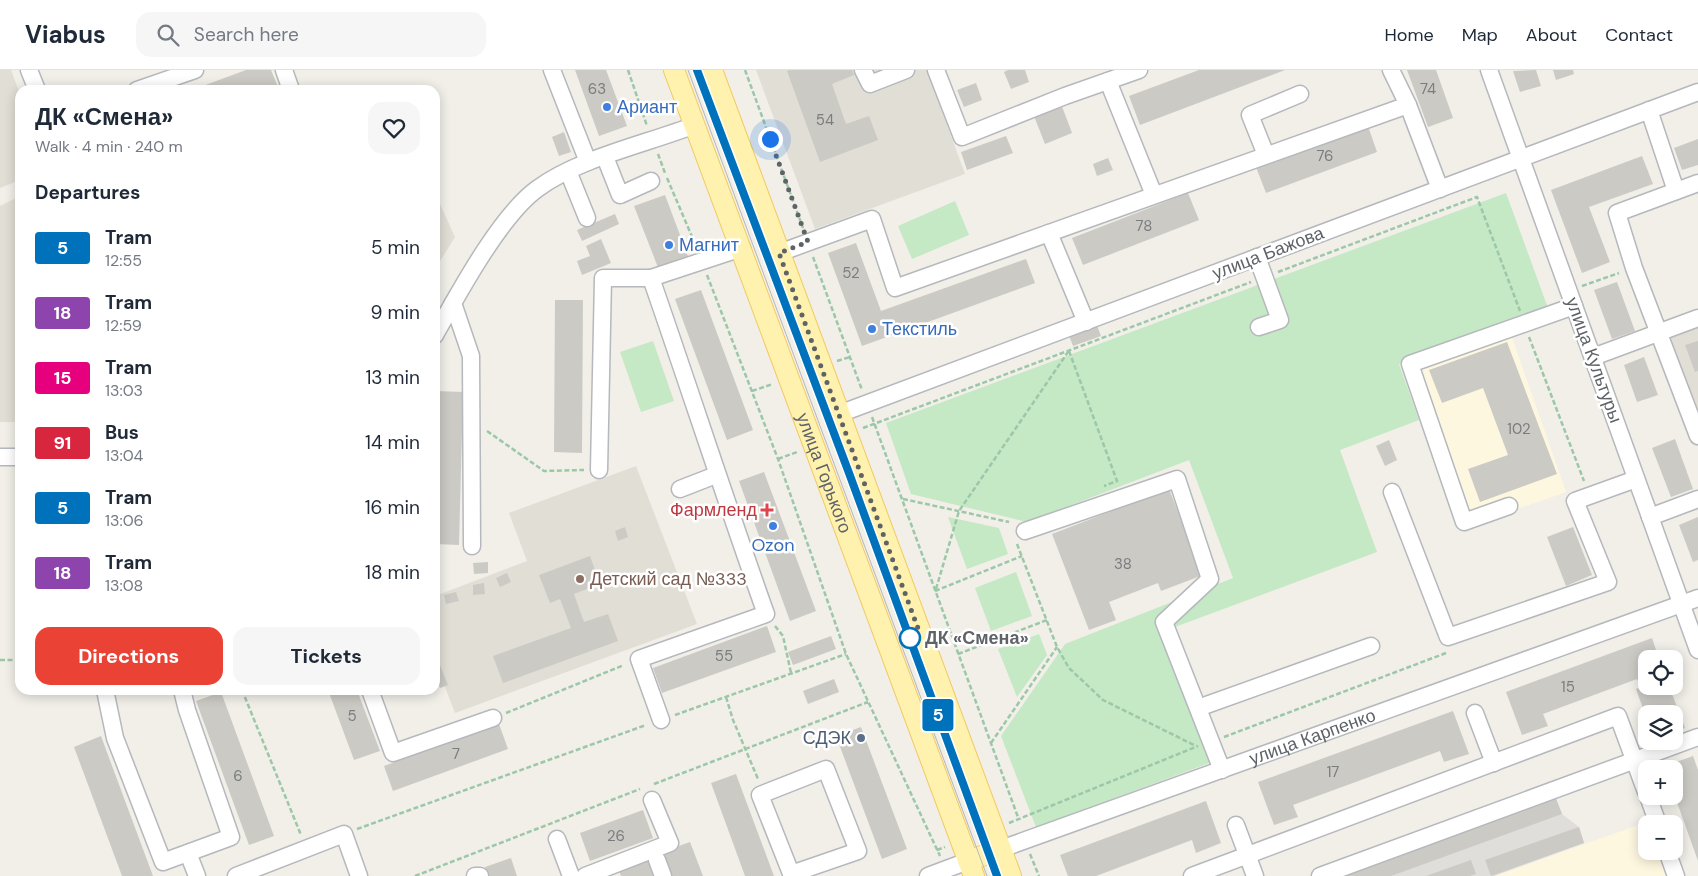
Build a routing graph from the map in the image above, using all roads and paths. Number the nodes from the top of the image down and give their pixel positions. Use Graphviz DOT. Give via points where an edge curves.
graph roads {
  1 [pos="29,70"];
  2 [pos="195,70"];
  3 [pos="284,70"];
  4 [pos="552,70"];
  5 [pos="628,70"];
  6 [pos="674,70"];
  7 [pos="712,70"];
  8 [pos="745,70"];
  9 [pos="863,70"];
  10 [pos="906,70"];
  11 [pos="936,70"];
  12 [pos="1139,70"];
  13 [pos="1391,70"];
  14 [pos="1489,70"];
  15 [pos="1108,81"];
  16 [pos="35,85"];
  17 [pos="152,85"];
  18 [pos="289,85"];
  19 [pos="1698,92"];
  20 [pos="1300,94"];
  21 [pos="1408,105"];
  22 [pos="1649,110"];
  23 [pos="695,125"];
  24 [pos="652,142"];
  25 [pos="1266,155"];
  26 [pos="605,157"];
  27 [pos="1521,158"];
  28 [pos="588,162"];
  29 [pos="568,171"];
  30 [pos="652,181"];
  31 [pos="1698,183"];
  32 [pos="1440,189"];
  33 [pos="1676,191"];
  34 [pos="1154,195"];
  35 [pos="587,218"];
  36 [pos="1049,233"];
  37 [pos="808,242"];
  38 [pos="742,248"];
  39 [pos="779,253"];
  40 [pos="1257,257"];
  41 [pos="702,261"];
  42 [pos="1634,268"];
  43 [pos="1264,277"];
  44 [pos="652,278"];
  45 [pos="1572,298"];
  46 [pos="453,303"];
  47 [pos="1698,318"];
  48 [pos="1086,322"];
  49 [pos="1524,324"];
  50 [pos="440,326"];
  51 [pos="1259,327"];
  52 [pos="1659,333"];
  53 [pos="1069,351"];
  54 [pos="1593,358"];
  55 [pos="867,404"];
  56 [pos="838,414"];
  57 [pos="471,420"];
  58 [pos="874,424"];
  59 [pos="807,425"];
  60 [pos="1698,436"];
  61 [pos="0,457"];
  62 [pos="15,457"];
  63 [pos="599,470"];
  64 [pos="716,475"];
  65 [pos="1636,479"];
  66 [pos="1099,488"];
  67 [pos="680,489"];
  68 [pos="1392,492"];
  69 [pos="1590,496"];
  70 [pos="902,499"];
  71 [pos="1698,499"];
  72 [pos="1509,506"];
  73 [pos="959,511"];
  74 [pos="1650,517"];
  75 [pos="1009,522"];
  76 [pos="1018,530"];
  77 [pos="472,546"];
  78 [pos="1022,556"];
  79 [pos="935,591"];
  80 [pos="1698,598"];
  81 [pos="1681,604"];
  82 [pos="766,614"];
  83 [pos="1047,620"];
  84 [pos="1371,646"];
  85 [pos="1057,648"];
  86 [pos="1698,650"];
  87 [pos="1449,652"];
  88 [pos="846,654"];
  89 [pos="958,654"];
  90 [pos="639,659"];
  91 [pos="0,660"];
  92 [pos="15,660"];
  93 [pos="791,673"];
  94 [pos="106,695"];
  95 [pos="183,695"];
  96 [pos="244,695"];
  97 [pos="372,695"];
  98 [pos="726,697"];
  99 [pos="1198,708"];
  100 [pos="1475,714"];
  101 [pos="493,718"];
  102 [pos="661,720"];
  103 [pos="1698,737"];
  104 [pos="991,743"];
  105 [pos="1204,744"];
  106 [pos="1635,760"];
  107 [pos="1494,763"];
  108 [pos="1638,769"];
  109 [pos="1222,770"];
  110 [pos="764,794"];
  111 [pos="652,800"];
  112 [pos="1019,820"];
  113 [pos="1236,826"];
  114 [pos="993,829"];
  115 [pos="344,834"];
  116 [pos="557,839"];
  117 [pos="961,841"];
  118 [pos="1026,841"];
  119 [pos="307,848"];
  120 [pos="1001,849"];
  121 [pos="937,850"];
  122 [pos="188,852"];
  123 [pos="1247,855"];
  124 [pos="657,860"];
  125 [pos="1670,860"];
  126 [pos="971,868"];
  127 [pos="946,870"];
  128 [pos="261,872"];
  129 [pos="792,875"];
  130 [pos="197,876"];
  131 [pos="236,876"];
  132 [pos="359,876"];
  133 [pos="475,876"];
  134 [pos="480,876"];
  135 [pos="571,876"];
  136 [pos="585,876"];
  137 [pos="663,876"];
  138 [pos="928,876"];
  139 [pos="1011,876"];
  140 [pos="1039,876"];
  141 [pos="1192,876"];
  142 [pos="1255,876"];
  143 [pos="1320,876"];
  144 [pos="1676,876"];
  1 -- 16 [label="street"];
  2 -- 17 [label="street"];
  3 -- 18 [label="street"];
  4 -- 28 [label="street"];
  5 -- 24 [label="path"];
  6 -- 23 [label="main road, улица Горького"];
  7 -- 39 [label="main road, улица Горького"];
  8 -- 37 [label="path"];
  9 -- 10 [label="street" via="870,84"];
  11 -- 15 [label="street" via="962,137"];
  12 -- 15 [label="street"];
  13 -- 21 [label="street"];
  14 -- 27 [label="street, улица Культуры"];
  15 -- 34 [label="street"];
  19 -- 22 [label="street, улица Бажова"];
  20 -- 25 [label="street" via="1250,115"];
  21 -- 25 [label="street"];
  21 -- 32 [label="street"];
  22 -- 27 [label="street, улица Бажова"];
  22 -- 33 [label="street"];
  23 -- 24 [label="street"];
  23 -- 38 [label="main road, улица Горького"];
  24 -- 26 [label="street"];
  24 -- 41 [label="path"];
  25 -- 34 [label="street"];
  26 -- 28 [label="street"];
  26 -- 30 [label="street" via="620,195"];
  27 -- 32 [label="street, улица Бажова"];
  27 -- 45 [label="street, улица Культуры"];
  28 -- 29 [label="street"];
  29 -- 35 [label="street"];
  29 -- 46 [label="street" via="536,190 503,225"];
  31 -- 33 [label="street"];
  32 -- 40 [label="street, улица Бажова"];
  33 -- 42 [label="street" via="1617,213"];
  34 -- 36 [label="street"];
  36 -- 37 [label="street" via="895,288 872,219"];
  36 -- 48 [label="street"];
  37 -- 39 [label="street"];
  37 -- 55 [label="path"];
  38 -- 41 [label="street"];
  38 -- 59 [label="main road, улица Горького"];
  39 -- 56 [label="main road, улица Горького"];
  40 -- 43 [label="street"];
  40 -- 48 [label="street, улица Бажова"];
  41 -- 44 [label="street"];
  41 -- 88 [label="path" via="778,459"];
  42 -- 45 [label="path"];
  42 -- 52 [label="street"];
  43 -- 49 [label="path" via="1477,197"];
  43 -- 51 [label="street" via="1280,320"];
  43 -- 53 [label="path"];
  44 -- 63 [label="street" via="603,278"];
  44 -- 64 [label="street" via="708,442"];
  45 -- 49 [label="street"];
  45 -- 54 [label="street, улица Культуры"];
  46 -- 50 [label="street"];
  46 -- 57 [label="street" via="471,356"];
  47 -- 52 [label="street"];
  48 -- 55 [label="street, улица Бажова"];
  49 -- 69 [label="path"];
  49 -- 72 [label="street" via="1410,364 1464,522"];
  52 -- 54 [label="street"];
  52 -- 60 [label="street"];
  53 -- 58 [label="path"];
  53 -- 66 [label="path" via="1117,481"];
  53 -- 73 [label="path"];
  54 -- 65 [label="street, улица Культуры"];
  55 -- 56 [label="street, улица Бажова"];
  55 -- 58 [label="path"];
  56 -- 59 [label="main road"];
  56 -- 114 [label="main road, улица Горького"];
  57 -- 63 [label="path" via="544,471"];
  57 -- 77 [label="street"];
  58 -- 70 [label="path"];
  59 -- 117 [label="main road, улица Горького"];
  61 -- 62 [label="street"];
  64 -- 67 [label="street"];
  64 -- 82 [label="street"];
  65 -- 69 [label="street"];
  65 -- 74 [label="street, улица Культуры"];
  68 -- 69 [label="street" via="1448,637 1608,582 1575,501"];
  70 -- 73 [label="path"];
  70 -- 79 [label="path"];
  71 -- 74 [label="street"];
  73 -- 75 [label="path"];
  73 -- 79 [label="path"];
  74 -- 81 [label="street, улица Культуры"];
  75 -- 76 [label="path"];
  75 -- 76 [label="path"];
  76 -- 78 [label="path"];
  76 -- 99 [label="street" via="1176,479 1210,579 1164,622"];
  78 -- 79 [label="path"];
  78 -- 83 [label="path"];
  79 -- 89 [label="path"];
  80 -- 81 [label="street, улица Карпенко"];
  81 -- 86 [label="street, улица Культуры"];
  81 -- 109 [label="street, улица Карпенко"];
  82 -- 90 [label="street"];
  82 -- 93 [label="path" via="783,636"];
  83 -- 85 [label="path"];
  83 -- 89 [label="path"];
  84 -- 99 [label="street"];
  85 -- 104 [label="path"];
  85 -- 105 [label="path" via="1069,668 1103,700"];
  87 -- 105 [label="path"];
  88 -- 93 [label="path"];
  88 -- 121 [label="path"];
  89 -- 104 [label="path"];
  90 -- 101 [label="path"];
  90 -- 102 [label="street"];
  91 -- 92 [label="path"];
  93 -- 98 [label="path"];
  94 -- 122 [label="street" via="115,738 163,862"];
  95 -- 122 [label="street" via="231,837"];
  96 -- 119 [label="path"];
  97 -- 101 [label="street" via="393,753"];
  98 -- 102 [label="path"];
  98 -- 110 [label="path"];
  99 -- 105 [label="street"];
  100 -- 107 [label="street"];
  102 -- 115 [label="path"];
  103 -- 106 [label="street"];
  104 -- 112 [label="path"];
  105 -- 109 [label="street"];
  105 -- 112 [label="path"];
  106 -- 107 [label="street" via="1618,716"];
  106 -- 108 [label="street"];
  106 -- 143 [label="street"];
  107 -- 123 [label="street"];
  109 -- 118 [label="street, улица Карпенко"];
  110 -- 129 [label="street" via="760,795"];
  110 -- 129 [label="street" via="826,769 858,851"];
  111 -- 136 [label="street" via="670,843"];
  112 -- 114 [label="path"];
  112 -- 118 [label="path"];
  113 -- 123 [label="street"];
  114 -- 120 [label="main road, улица Горького"];
  115 -- 119 [label="street"];
  115 -- 132 [label="street"];
  116 -- 135 [label="street"];
  117 -- 121 [label="path"];
  117 -- 126 [label="main road, улица Горького"];
  118 -- 120 [label="street, улица Карпенко"];
  118 -- 140 [label="path"];
  119 -- 128 [label="street"];
  120 -- 126 [label="main road, улица Карпенко"];
  120 -- 139 [label="main road, улица Горького"];
  121 -- 127 [label="path"];
  122 -- 130 [label="street"];
  123 -- 141 [label="street"];
  123 -- 142 [label="street"];
  124 -- 137 [label="street"];
  125 -- 144 [label="street"];
  126 -- 127 [label="street, улица Карпенко"];
  127 -- 138 [label="street, улица Карпенко"];
  128 -- 131 [label="street"];
  133 -- 134 [label="street"];
}
